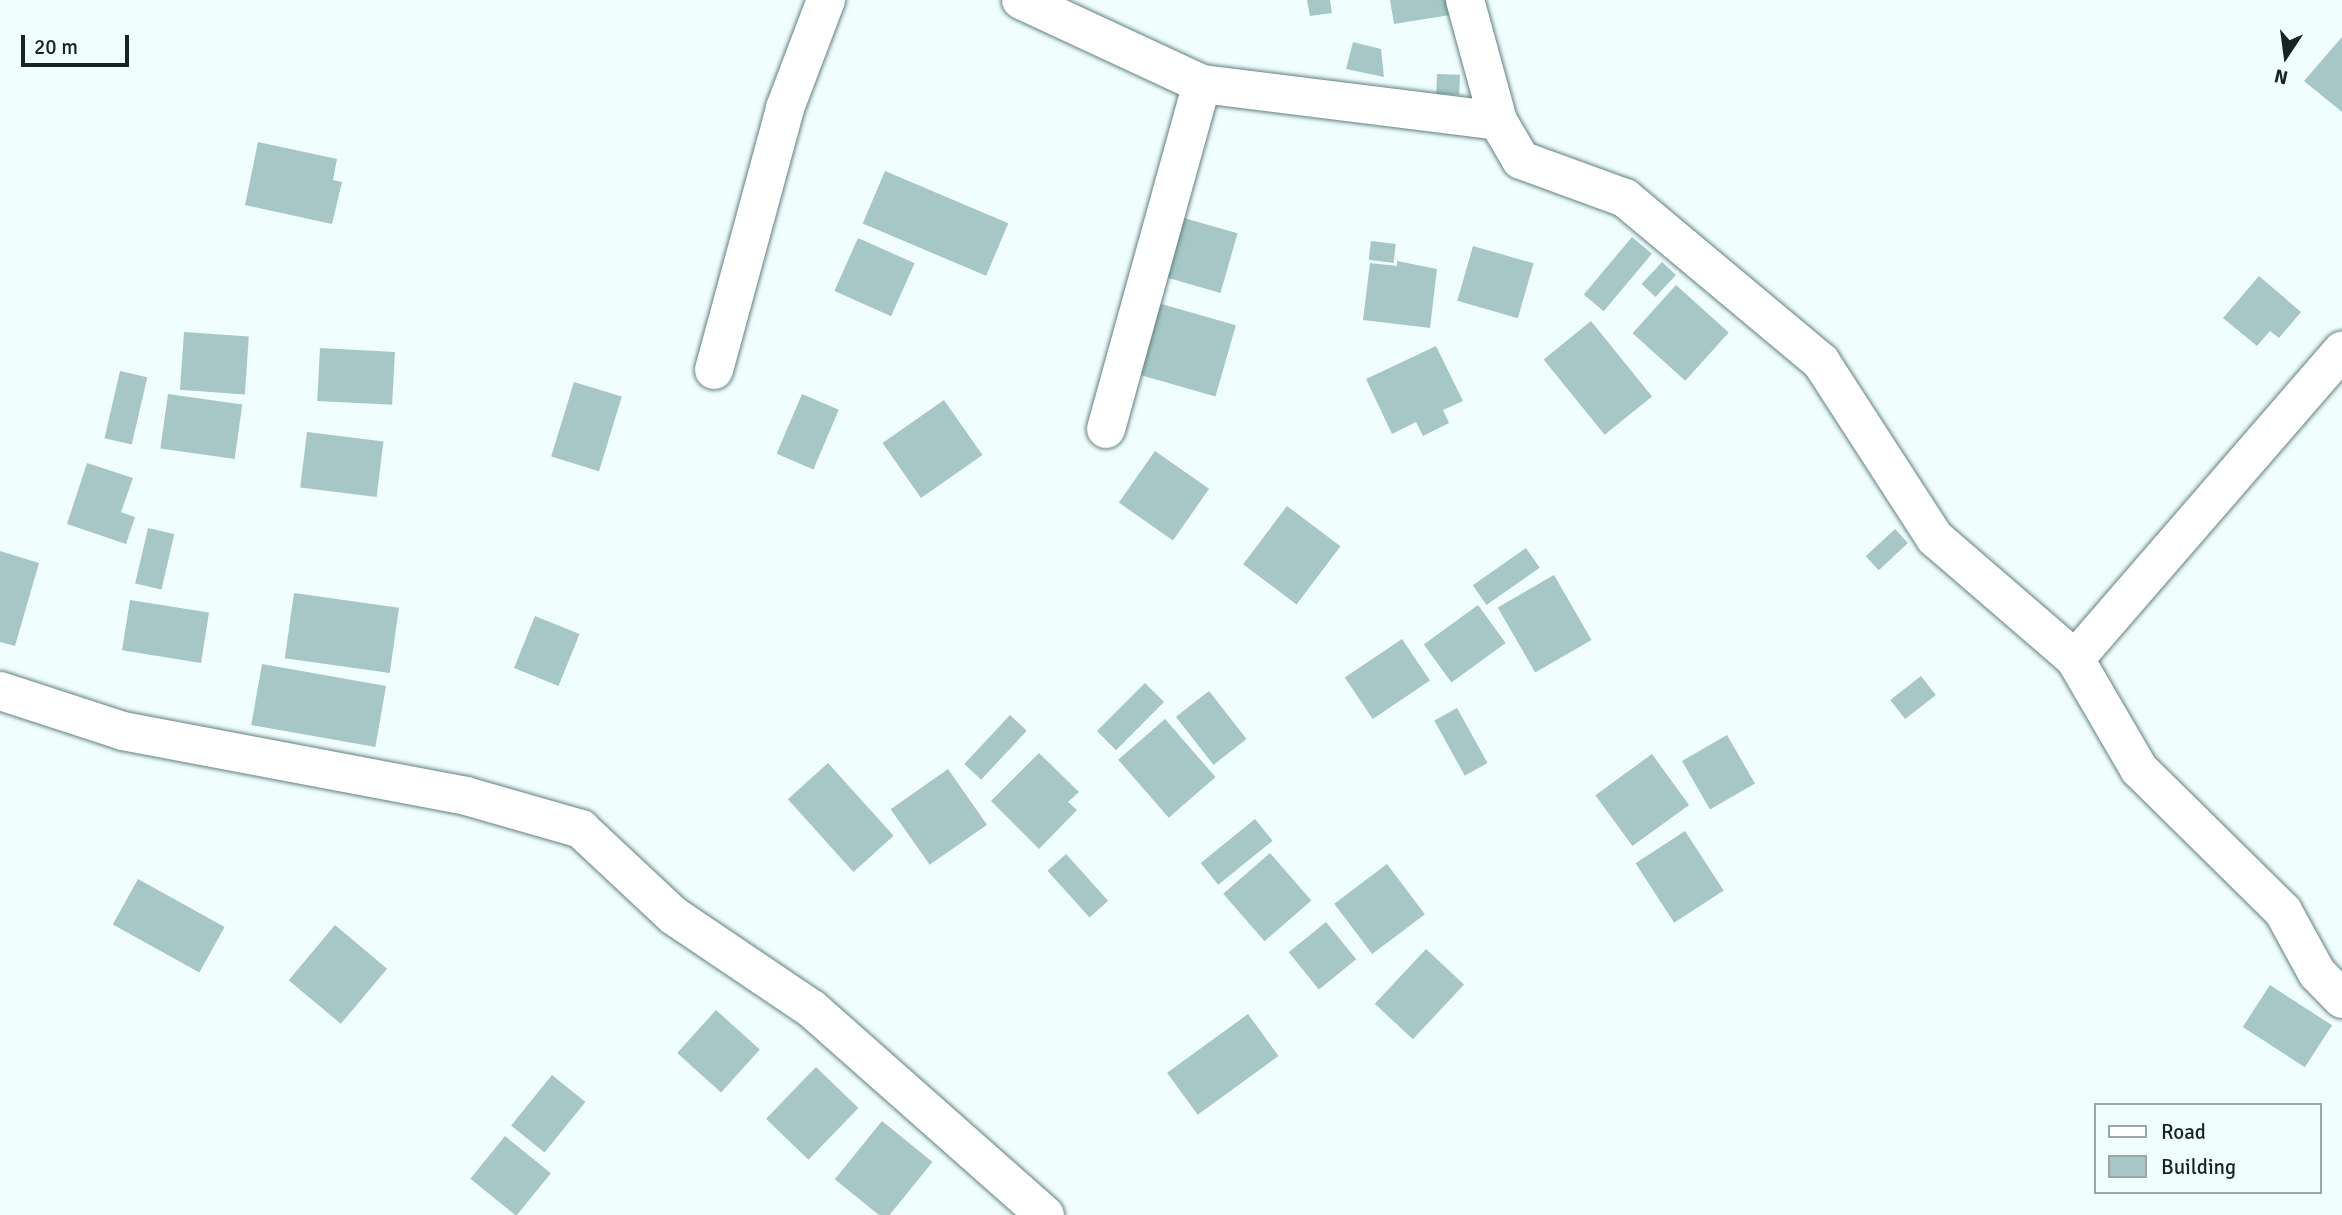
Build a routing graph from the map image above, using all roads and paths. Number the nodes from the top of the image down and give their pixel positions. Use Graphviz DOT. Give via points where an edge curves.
graph roads {
  1 [pos="826,0"];
  2 [pos="1021,0"];
  3 [pos="1465,0"];
  4 [pos="1202,84"];
  5 [pos="1498,121"];
  6 [pos="2342,351"];
  7 [pos="714,370"];
  8 [pos="1106,429"];
  9 [pos="2075,659"];
  10 [pos="0,691"];
  11 [pos="2342,999"];
  12 [pos="1045,1215"];
  1 -- 7 [label="street" via="785,108"];
  2 -- 4 [label="street"];
  3 -- 5 [label="street"];
  4 -- 5 [label="street"];
  4 -- 8 [label="street"];
  5 -- 9 [label="street" via="1521,160 1625,198 1821,362 1935,538"];
  6 -- 9 [label="street"];
  9 -- 11 [label="street" via="2139,769 2283,911 2317,972"];
  10 -- 12 [label="street" via="123,732 466,796 581,829 674,916 812,1009"];
}
